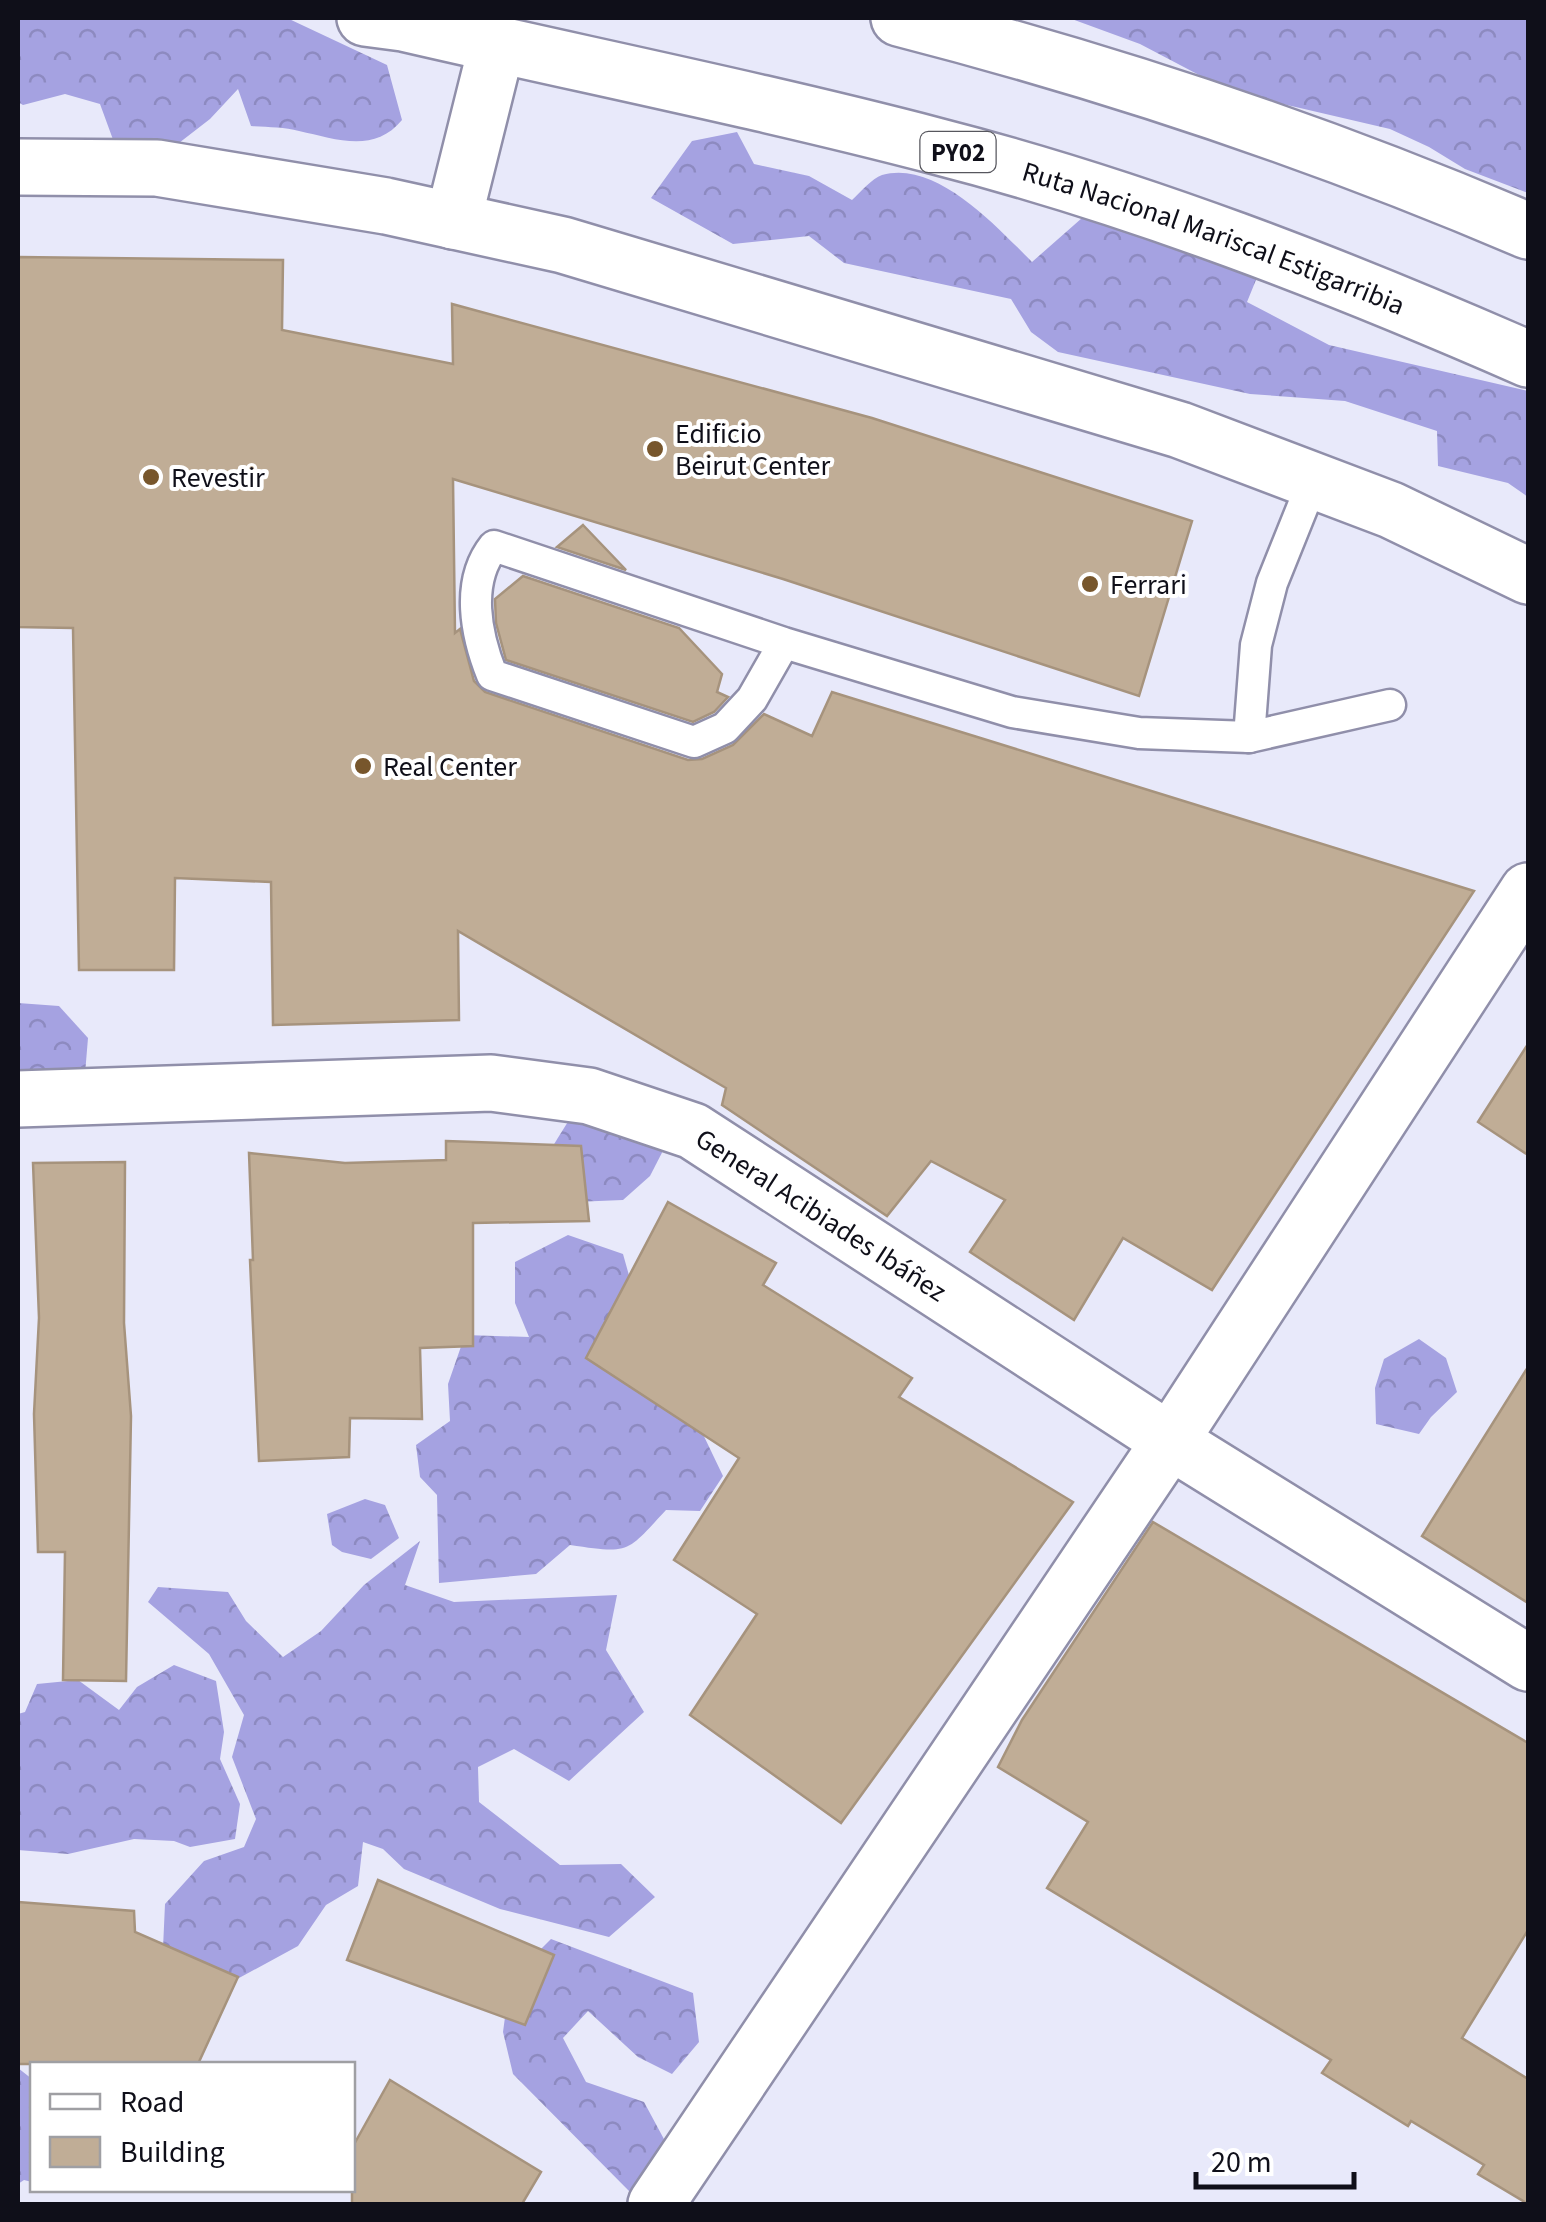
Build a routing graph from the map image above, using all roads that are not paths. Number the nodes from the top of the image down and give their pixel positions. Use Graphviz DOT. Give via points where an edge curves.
graph roads {
  1 [pos="365,18"];
  2 [pos="899,18"];
  3 [pos="497,45"];
  4 [pos="18,166"];
  5 [pos="453,221"];
  6 [pos="1528,230"];
  7 [pos="1528,359"];
  8 [pos="1312,480"];
  9 [pos="1528,576"];
  10 [pos="784,642"];
  11 [pos="1390,705"];
  12 [pos="1249,737"];
  13 [pos="1528,891"];
  14 [pos="18,1098"];
  15 [pos="1170,1442"];
  16 [pos="1528,1663"];
  17 [pos="656,2204"];
  1 -- 3 [label="main road, Ruta Nacional Mariscal Estigarribia / PY02"];
  2 -- 6 [label="main road" via="1186,100"];
  3 -- 5 [label="main road"];
  3 -- 7 [label="main road, Ruta Nacional Mariscal Estigarribia / PY02" via="937,146 1157,212 1387,297"];
  4 -- 5 [label="main road" via="158,168"];
  5 -- 8 [label="main road" via="563,246 934,355 1180,430"];
  8 -- 9 [label="main road"];
  8 -- 12 [label="lane" via="1256,644"];
  10 -- 10 [label="lane" via="752,699 724,728 694,742 492,675 476,604 480,562 494,546"];
  10 -- 12 [label="lane" via="1012,712 1139,733"];
  11 -- 12 [label="lane"];
  13 -- 15 [label="main road"];
  14 -- 15 [label="main road, General Acibiades Ibáñez" via="491,1084 589,1096 693,1131"];
  15 -- 16 [label="main road, General Acibiades Ibáñez"];
  15 -- 17 [label="main road"];
}
